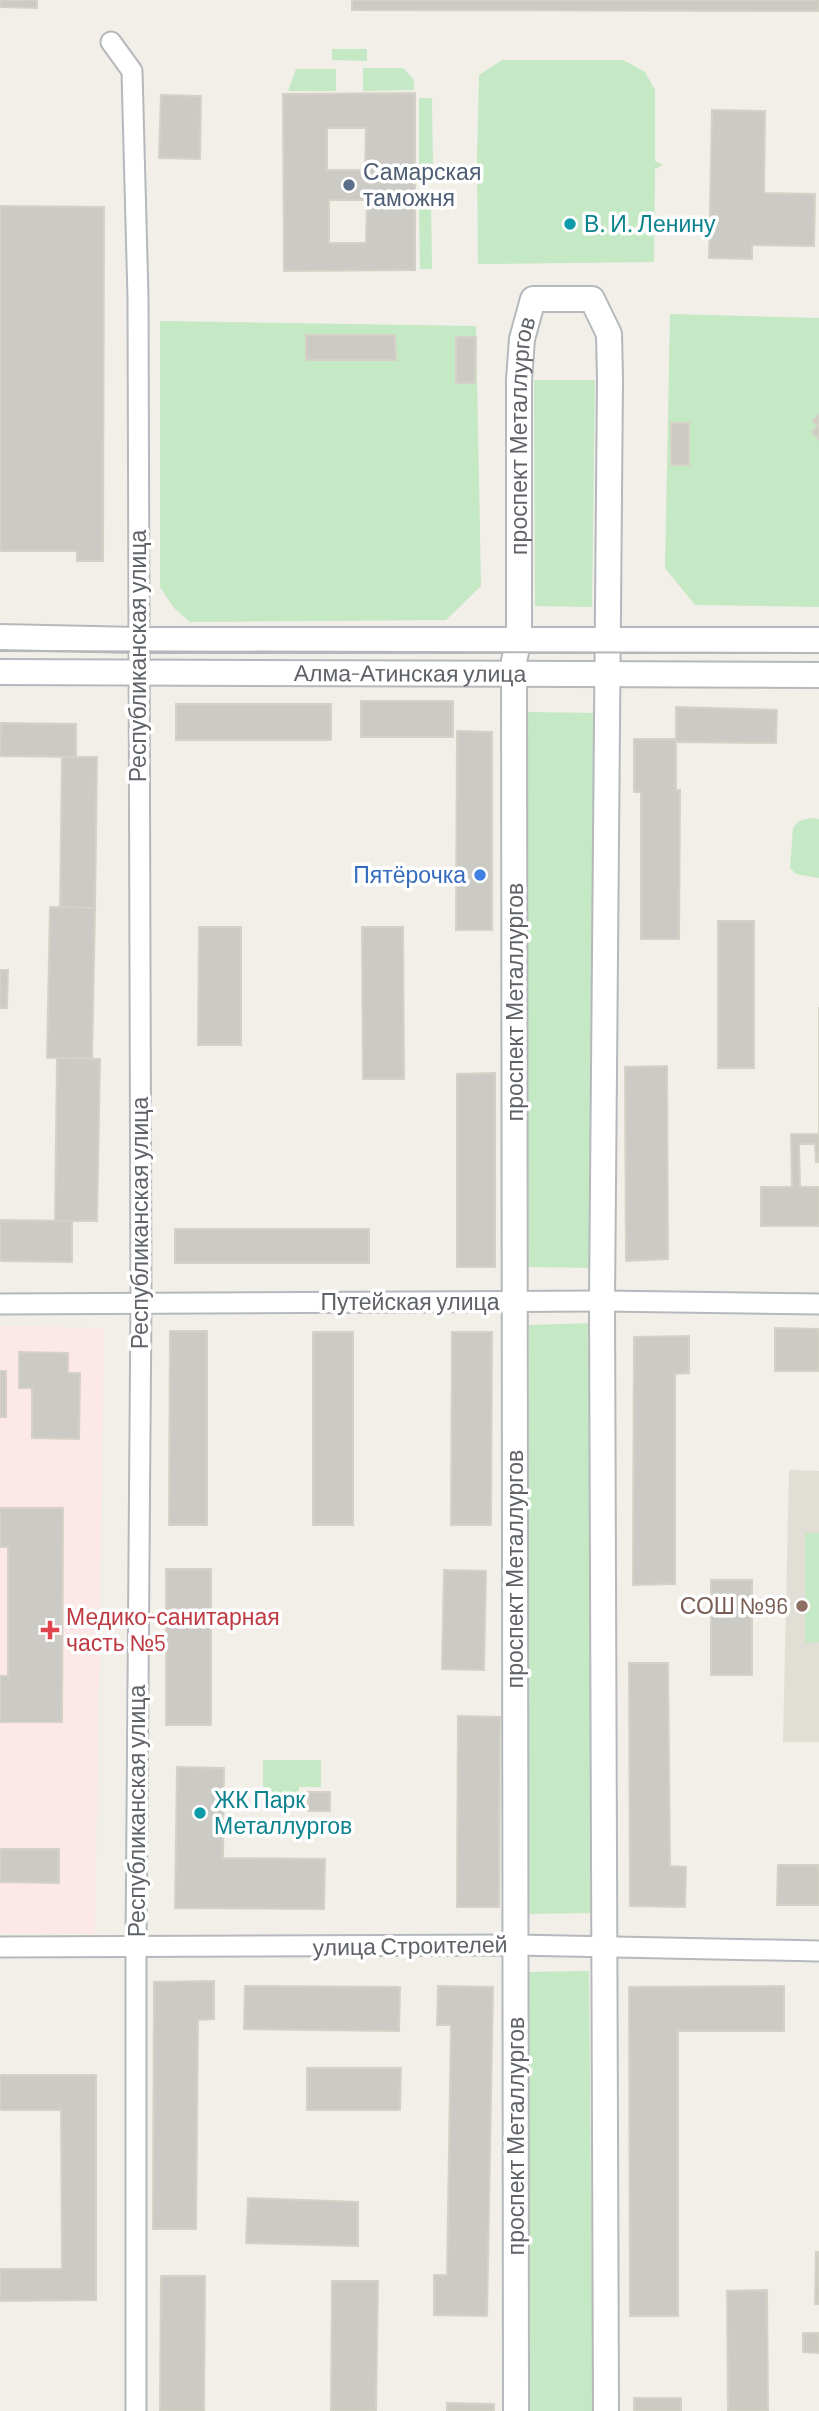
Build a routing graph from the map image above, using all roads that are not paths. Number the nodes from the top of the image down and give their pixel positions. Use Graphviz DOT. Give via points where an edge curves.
graph roads {
  1 [pos="111,42"];
  2 [pos="0,637"];
  3 [pos="519,639"];
  4 [pos="608,639"];
  5 [pos="138,640"];
  6 [pos="819,640"];
  7 [pos="0,672"];
  8 [pos="608,673"];
  9 [pos="139,674"];
  10 [pos="515,675"];
  11 [pos="819,675"];
  12 [pos="141,1301"];
  13 [pos="602,1301"];
  14 [pos="515,1302"];
  15 [pos="0,1304"];
  16 [pos="819,1304"];
  17 [pos="516,1945"];
  18 [pos="0,1947"];
  19 [pos="135,1947"];
  20 [pos="604,1947"];
  21 [pos="819,1951"];
  22 [pos="136,2411"];
  23 [pos="516,2411"];
  24 [pos="606,2411"];
  1 -- 5 [label="street, Республиканская улица" via="132,71 138,298"];
  2 -- 5 [label="street, Алма-Атинская улица"];
  3 -- 4 [label="street, Алма-Атинская улица"];
  3 -- 4 [label="street, проспект Металлургов" via="522,339 533,299 592,299 608,334"];
  3 -- 5 [label="street, Алма-Атинская улица"];
  3 -- 10 [label="street, проспект Металлургов"];
  4 -- 6 [label="street, Алма-Атинская улица"];
  4 -- 8 [label="street, проспект Металлургов"];
  5 -- 9 [label="street, Республиканская улица"];
  7 -- 9 [label="street, Алма-Атинская улица"];
  8 -- 10 [label="street, Алма-Атинская улица"];
  8 -- 11 [label="street, Алма-Атинская улица"];
  8 -- 13 [label="street, проспект Металлургов"];
  9 -- 10 [label="street, Алма-Атинская улица"];
  9 -- 12 [label="street, Республиканская улица"];
  10 -- 14 [label="street, проспект Металлургов"];
  12 -- 14 [label="street, Путейская улица"];
  12 -- 15 [label="street, Путейская улица"];
  12 -- 19 [label="street, Республиканская улица"];
  13 -- 14 [label="street, Путейская улица"];
  13 -- 16 [label="street, Путейская улица"];
  13 -- 20 [label="street, проспект Металлургов"];
  14 -- 17 [label="street, проспект Металлургов"];
  17 -- 19 [label="street, улица Строителей"];
  17 -- 20 [label="street, улица Строителей"];
  17 -- 23 [label="street, проспект Металлургов"];
  18 -- 19 [label="street, улица Строителей"];
  19 -- 22 [label="street, Республиканская улица"];
  20 -- 21 [label="street, улица Строителей"];
  20 -- 24 [label="street, проспект Металлургов"];
}
